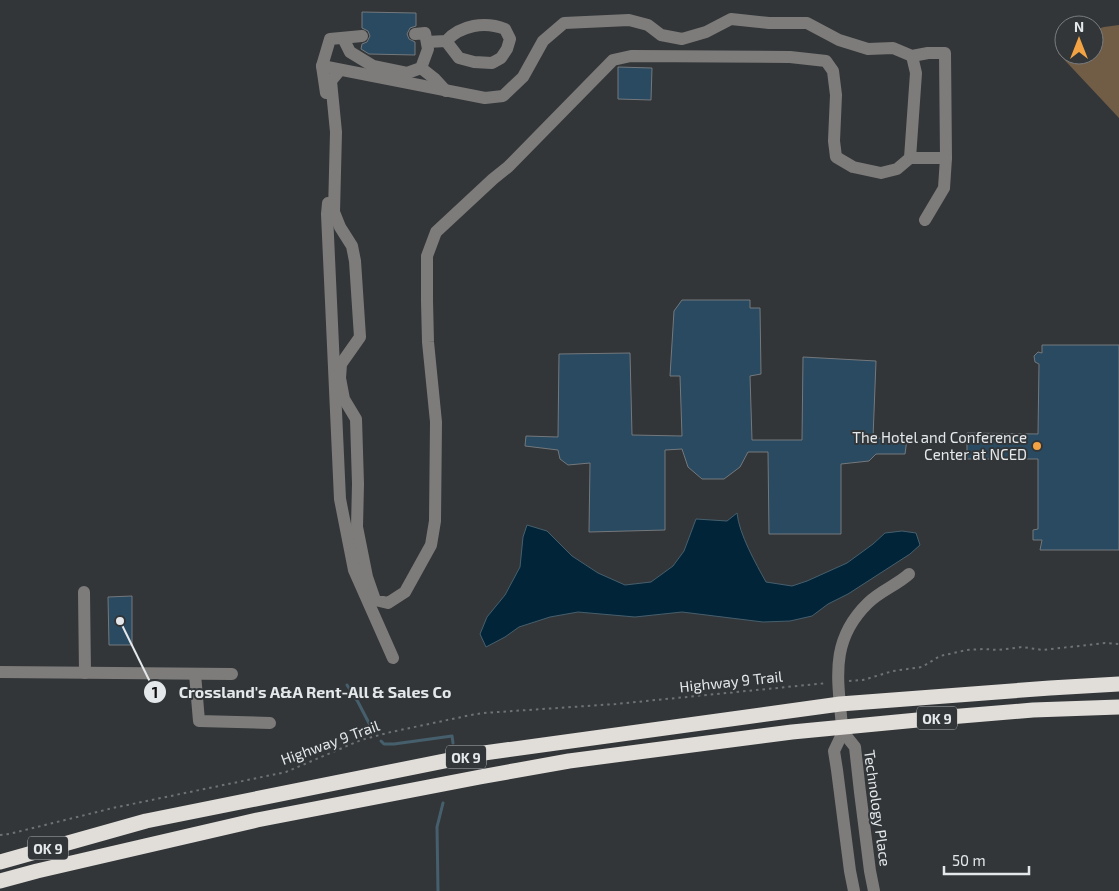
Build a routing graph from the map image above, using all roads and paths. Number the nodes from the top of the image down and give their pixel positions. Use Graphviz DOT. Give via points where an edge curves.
graph roads {
  1 [pos="415,34"];
  2 [pos="362,36"];
  3 [pos="343,38"];
  4 [pos="446,41"];
  5 [pos="426,42"];
  6 [pos="912,56"];
  7 [pos="322,66"];
  8 [pos="420,68"];
  9 [pos="340,70"];
  10 [pos="446,91"];
  11 [pos="910,158"];
  12 [pos="946,158"];
  13 [pos="925,220"];
  14 [pos="909,574"];
  15 [pos="84,592"];
  16 [pos="1119,644"];
  17 [pos="393,658"];
  18 [pos="0,672"];
  19 [pos="85,674"];
  20 [pos="195,674"];
  21 [pos="232,674"];
  22 [pos="847,682"];
  23 [pos="822,684"];
  24 [pos="1119,684"];
  25 [pos="840,704"];
  26 [pos="1119,707"];
  27 [pos="270,723"];
  28 [pos="843,730"];
  29 [pos="0,835"];
  30 [pos="0,862"];
  31 [pos="0,881"];
  32 [pos="854,891"];
  33 [pos="874,891"];
  1 -- 5 [label="street" via="426,34"];
  2 -- 3 [label="street"];
  3 -- 7 [label="street" via="330,39"];
  3 -- 8 [label="street" via="350,52 374,66 407,73"];
  4 -- 4 [label="street" via="459,58 492,63 501,58 510,39 505,29 481,24 464,28"];
  4 -- 5 [label="street"];
  5 -- 8 [label="street" via="428,49"];
  6 -- 10 [label="street" via="892,48 868,49 840,40 807,23 730,19 706,32 682,39 661,35 648,25 628,20 564,23 543,41 523,77 503,96 485,98"];
  6 -- 11 [label="street" via="916,73"];
  6 -- 12 [label="street" via="945,53"];
  7 -- 9 [label="street"];
  7 -- 17 [label="street" via="331,128 327,214 340,500 354,570"];
  8 -- 10 [label="street"];
  9 -- 10 [label="street"];
  9 -- 11 [label="street" via="331,81 336,132 334,212 352,246 360,337 341,364 340,378 344,399 356,419 357,527 367,577 376,600 388,603 405,592 431,545 435,521 436,422 426,301 428,256 436,232 508,167 613,60 631,56 790,57 826,61 833,71 836,95 836,157 853,167 881,173 898,169"];
  11 -- 12 [label="street"];
  12 -- 13 [label="street" via="944,188"];
  14 -- 25 [label="street, Technology Place" via="869,602 848,629 841,647 838,670"];
  15 -- 19 [label="street"];
  16 -- 22 [label="path" via="1043,650 1022,647 967,650 940,656 922,667"];
  18 -- 19 [label="street"];
  19 -- 20 [label="street"];
  20 -- 21 [label="street"];
  20 -- 27 [label="street" via="199,721"];
  23 -- 29 [label="path, Highway 9 Trail" via="471,715 361,740 286,772"];
  24 -- 25 [label="highway, OK 9"];
  25 -- 28 [label="street, Technology Place"];
  25 -- 30 [label="highway, OK 9" via="484,753 146,820"];
  26 -- 28 [label="highway, OK 9" via="949,717"];
  28 -- 31 [label="highway, OK 9" via="792,732 569,761 257,820"];
  28 -- 32 [label="street, Technology Place" via="834,751"];
  28 -- 33 [label="street, Technology Place" via="855,747"];
}
